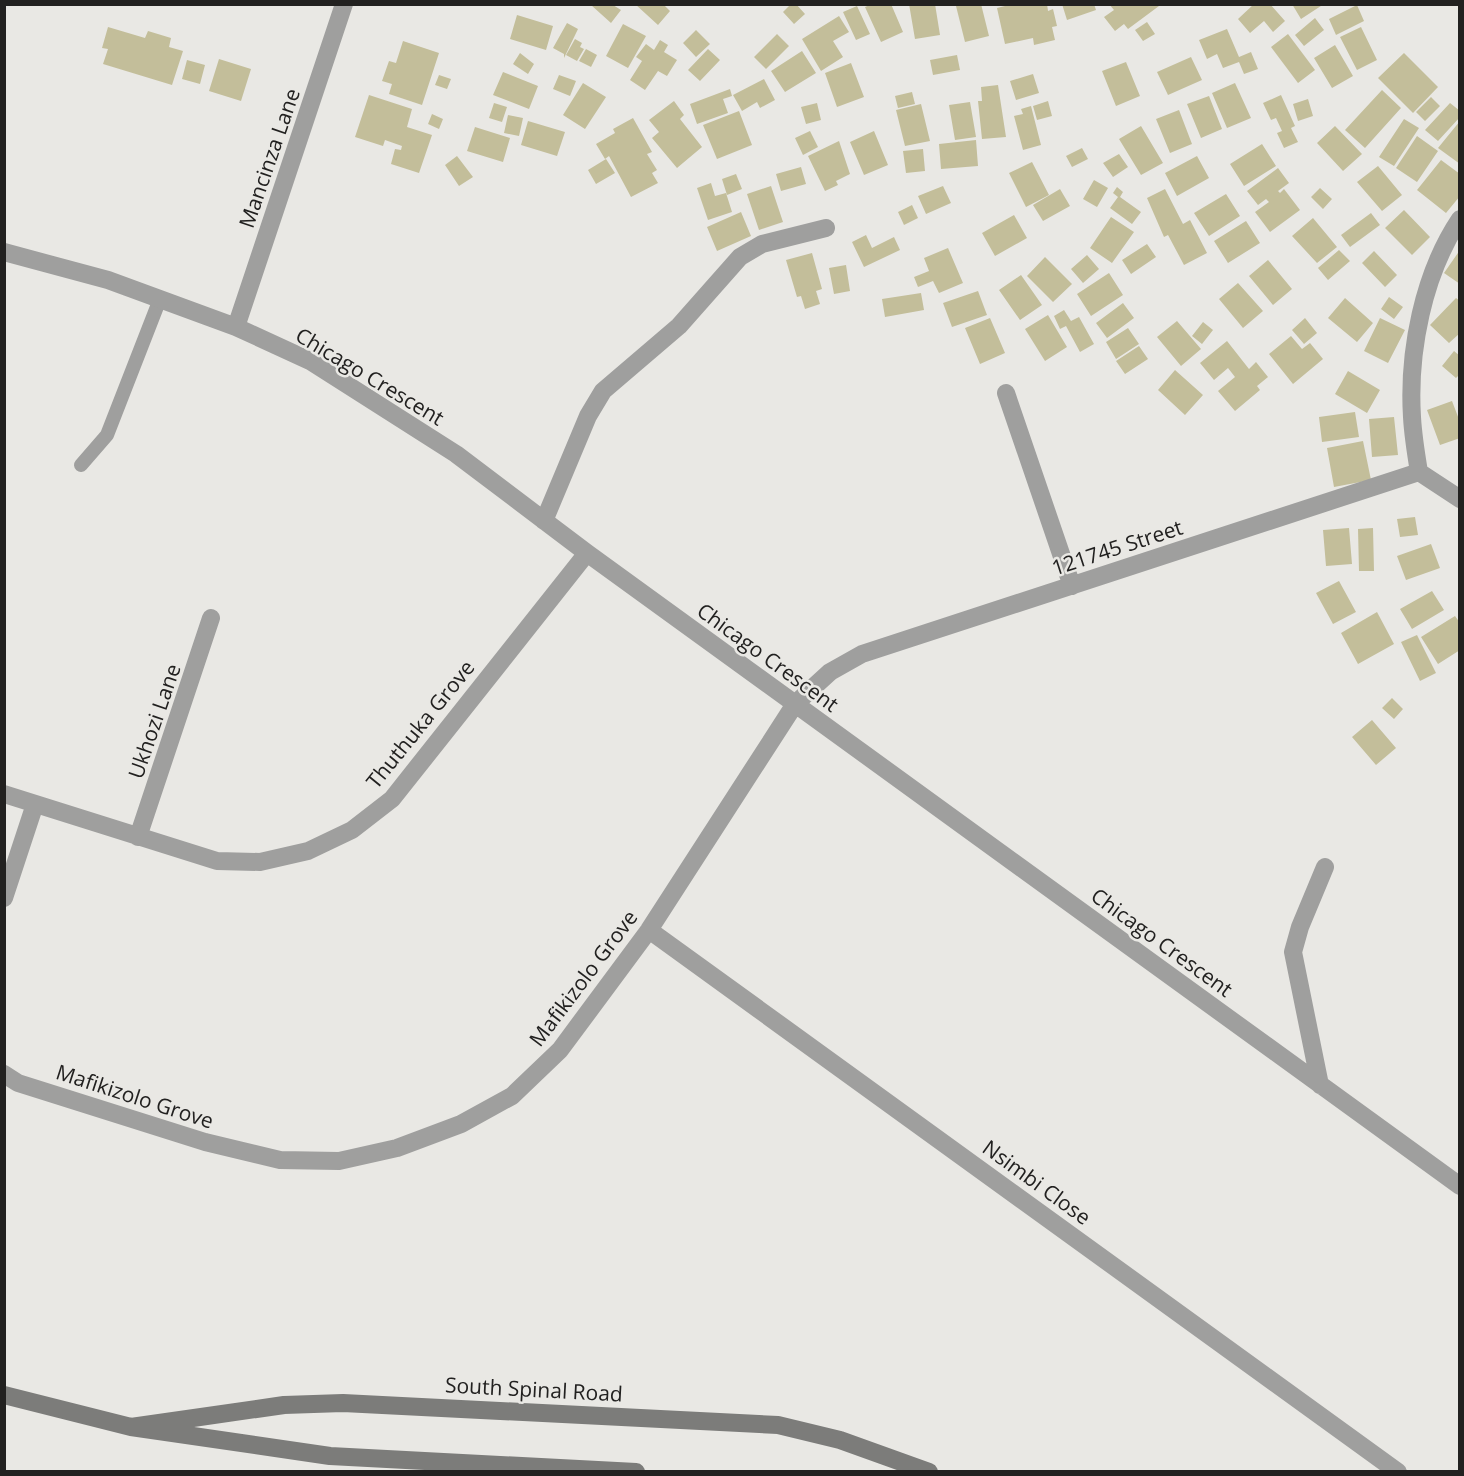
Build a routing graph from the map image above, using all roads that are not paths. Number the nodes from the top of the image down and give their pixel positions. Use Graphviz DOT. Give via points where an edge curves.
graph roads {
  1 [pos="344,4"];
  2 [pos="1460,219"];
  3 [pos="826,228"];
  4 [pos="4,252"];
  5 [pos="160,299"];
  6 [pos="236,327"];
  7 [pos="1006,393"];
  8 [pos="81,465"];
  9 [pos="1419,472"];
  10 [pos="1460,499"];
  11 [pos="543,521"];
  12 [pos="586,553"];
  13 [pos="1072,586"];
  14 [pos="211,618"];
  15 [pos="795,704"];
  16 [pos="4,794"];
  17 [pos="35,804"];
  18 [pos="138,837"];
  19 [pos="1325,867"];
  20 [pos="4,898"];
  21 [pos="649,930"];
  22 [pos="4,1074"];
  23 [pos="1320,1084"];
  24 [pos="1460,1186"];
  25 [pos="4,1395"];
  26 [pos="131,1427"];
  27 [pos="636,1472"];
  28 [pos="929,1472"];
  29 [pos="1398,1472"];
  1 -- 6 [label="street, Mancinza Lane"];
  2 -- 9 [label="street" via="1434,271 1413,365 1412,417"];
  3 -- 11 [label="street" via="762,244 740,257 679,326 603,391 588,416"];
  4 -- 5 [label="street, Chicago Crescent" via="108,280"];
  5 -- 6 [label="street, Chicago Crescent"];
  5 -- 8 [label="lane" via="107,435"];
  6 -- 11 [label="street, Chicago Crescent" via="310,361 456,454"];
  7 -- 13 [label="street"];
  9 -- 10 [label="street"];
  9 -- 13 [label="street, 121745 Street"];
  11 -- 12 [label="street, Chicago Crescent"];
  12 -- 15 [label="street, Chicago Crescent"];
  12 -- 18 [label="street, Thuthuka Grove" via="392,799 352,830 308,851 260,862 217,861"];
  13 -- 15 [label="street, 121745 Street" via="862,654 830,672"];
  14 -- 18 [label="street, Ukhozi Lane"];
  15 -- 21 [label="street, Mafikizolo Grove"];
  15 -- 23 [label="street, Chicago Crescent"];
  16 -- 17 [label="street, Thuthuka Grove"];
  17 -- 18 [label="street, Thuthuka Grove"];
  17 -- 20 [label="street"];
  19 -- 23 [label="street" via="1293,952"];
  21 -- 22 [label="street, Mafikizolo Grove" via="560,1050 512,1096 461,1124 386,1151 339,1161 280,1160 205,1142 18,1083"];
  21 -- 29 [label="street, Nsimbi Close"];
  23 -- 24 [label="street, Chicago Crescent"];
  25 -- 26 [label="street, South Spinal Road"];
  26 -- 27 [label="street, South Spinal Road" via="330,1456"];
  26 -- 28 [label="street, South Spinal Road" via="284,1405 343,1403 701,1419 778,1425 840,1440"];
}
